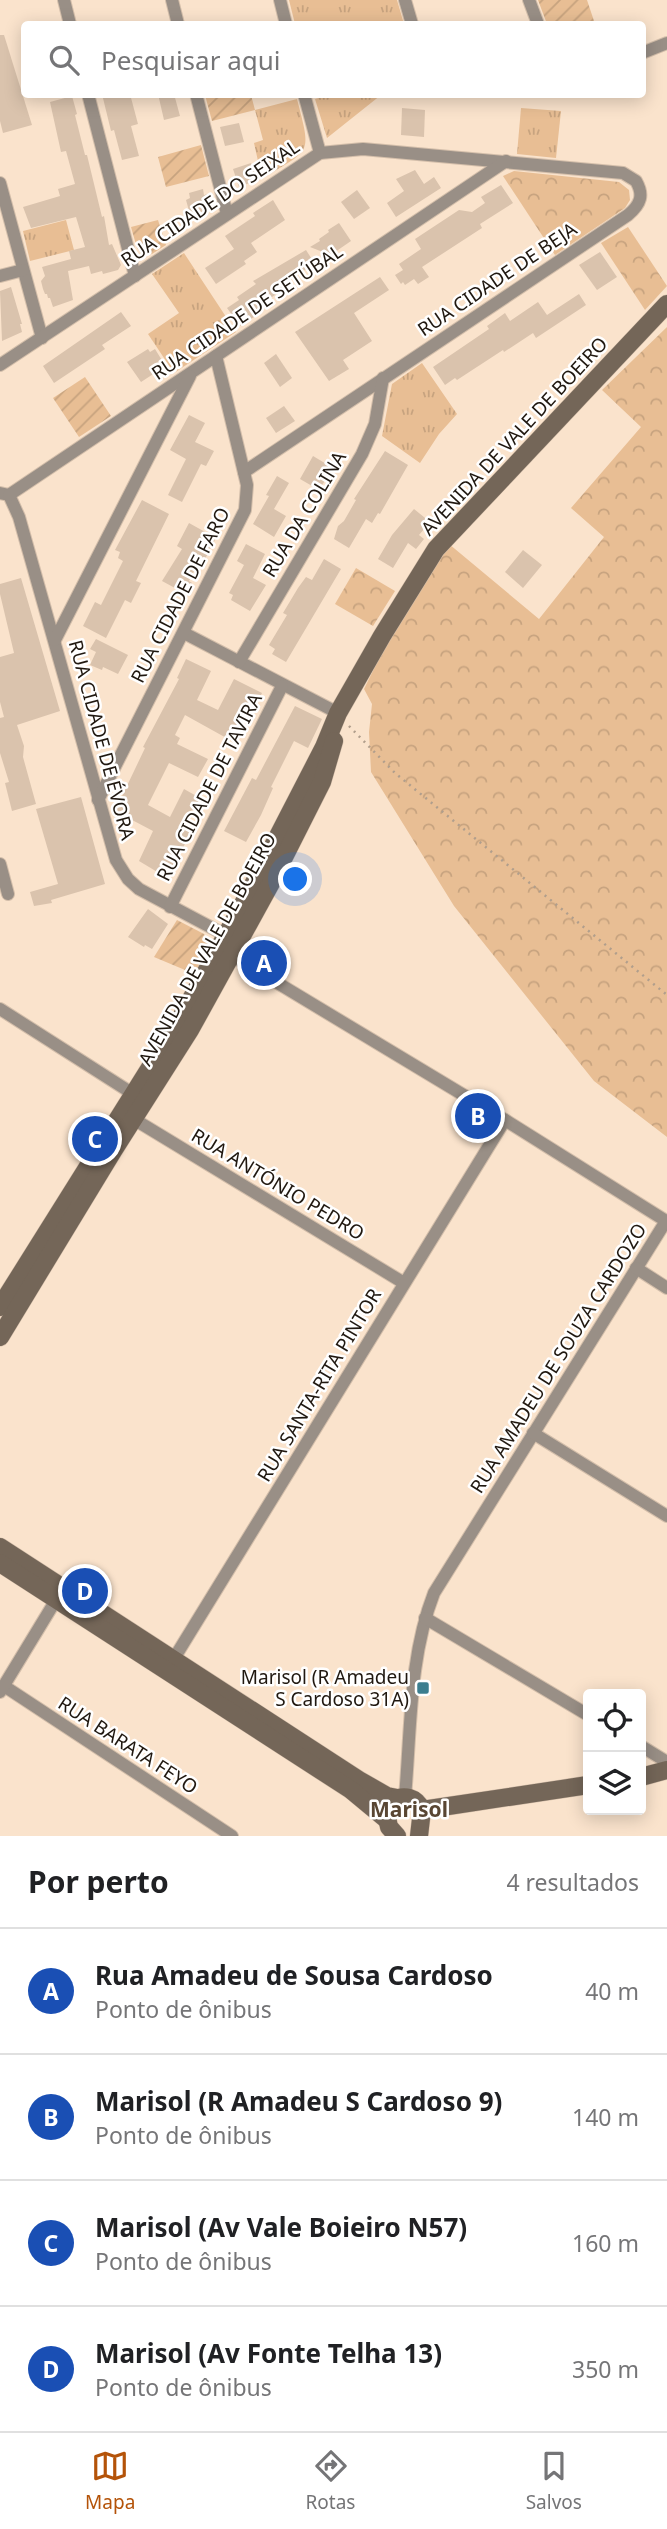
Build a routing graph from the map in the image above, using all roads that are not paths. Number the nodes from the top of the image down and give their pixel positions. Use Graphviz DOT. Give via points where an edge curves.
graph roads {
  1 [pos="64,0"];
  2 [pos="172,0"];
  3 [pos="280,0"];
  4 [pos="405,0"];
  5 [pos="529,0"];
  6 [pos="69,21"];
  7 [pos="177,21"];
  8 [pos="285,21"];
  9 [pos="411,21"];
  10 [pos="537,21"];
  11 [pos="667,43"];
  12 [pos="646,51"];
  13 [pos="89,98"];
  14 [pos="197,98"];
  15 [pos="305,98"];
  16 [pos="320,153"];
  17 [pos="506,161"];
  18 [pos="0,183"];
  19 [pos="227,214"];
  20 [pos="23,270"];
  21 [pos="0,276"];
  22 [pos="135,276"];
  23 [pos="667,304"];
  24 [pos="42,338"];
  25 [pos="216,356"];
  26 [pos="0,365"];
  27 [pos="192,373"];
  28 [pos="383,378"];
  29 [pos="244,472"];
  30 [pos="4,494"];
  31 [pos="184,633"];
  32 [pos="55,640"];
  33 [pos="239,662"];
  34 [pos="282,686"];
  35 [pos="338,713"];
  36 [pos="98,800"];
  37 [pos="0,863"];
  38 [pos="8,894"];
  39 [pos="170,907"];
  40 [pos="229,945"];
  41 [pos="0,1009"];
  42 [pos="139,1097"];
  43 [pos="127,1115"];
  44 [pos="505,1120"];
  45 [pos="636,1269"];
  46 [pos="404,1283"];
  47 [pos="667,1288"];
  48 [pos="0,1307"];
  49 [pos="0,1337"];
  50 [pos="533,1433"];
  51 [pos="667,1516"];
  52 [pos="0,1548"];
  53 [pos="0,1563"];
  54 [pos="60,1594"];
  55 [pos="425,1618"];
  56 [pos="170,1665"];
  57 [pos="2,1689"];
  58 [pos="583,1712"];
  59 [pos="646,1749"];
  60 [pos="667,1762"];
  61 [pos="667,1770"];
  62 [pos="646,1776"];
  63 [pos="583,1786"];
  64 [pos="401,1797"];
  65 [pos="421,1824"];
  66 [pos="389,1830"];
  67 [pos="232,1836"];
  1 -- 6 [label="street"];
  2 -- 7 [label="street"];
  3 -- 8 [label="street"];
  4 -- 9 [label="street"];
  5 -- 10 [label="street"];
  11 -- 12 [label="street"];
  13 -- 22 [label="street"];
  14 -- 19 [label="street"];
  15 -- 16 [label="street"];
  16 -- 17 [label="street, RUA CIDADE DO SEIXAL" via="363,149"];
  16 -- 19 [label="street, RUA CIDADE DO SEIXAL"];
  17 -- 25 [label="street, RUA CIDADE DE SETÚBAL"];
  17 -- 28 [label="street, RUA CIDADE DE BEJA" via="629,175 639,187 639,204"];
  18 -- 20 [label="street"];
  19 -- 22 [label="street, RUA CIDADE DO SEIXAL"];
  20 -- 21 [label="street"];
  20 -- 24 [label="street"];
  22 -- 24 [label="street, RUA CIDADE DO SEIXAL"];
  23 -- 35 [label="street, AVENIDA DE VALE DE BOEIRO" via="436,549"];
  24 -- 26 [label="street, RUA CIDADE DO SEIXAL"];
  25 -- 27 [label="street, RUA CIDADE DE SETÚBAL"];
  25 -- 29 [label="street, RUA CIDADE DE FARO"];
  27 -- 30 [label="street, RUA CIDADE DE SETÚBAL"];
  27 -- 32 [label="street"];
  28 -- 29 [label="street, RUA CIDADE DE BEJA"];
  28 -- 33 [label="street, RUA DA COLINA" via="375,424 362,454"];
  29 -- 31 [label="street, RUA CIDADE DE FARO" via="247,497 241,521"];
  30 -- 32 [label="street, RUA CIDADE DE ÉVORA" via="19,517"];
  31 -- 33 [label="street"];
  31 -- 36 [label="street, RUA CIDADE DE FARO"];
  32 -- 36 [label="street, RUA CIDADE DE ÉVORA"];
  33 -- 34 [label="street"];
  34 -- 35 [label="street"];
  34 -- 39 [label="street, RUA CIDADE DE TAVIRA"];
  35 -- 40 [label="street, AVENIDA DE VALE DE BOEIRO"];
  36 -- 39 [label="street, RUA CIDADE DE ÉVORA" via="121,870 139,889"];
  37 -- 38 [label="street"];
  39 -- 40 [label="street, RUA CIDADE DE ÉVORA"];
  40 -- 42 [label="street, AVENIDA DE VALE DE BOEIRO" via="178,1023"];
  40 -- 44 [label="street, RUA AMADEU DE SOUZA CARDOZO"];
  41 -- 42 [label="street"];
  42 -- 43 [label="street, AVENIDA DE VALE DE BOEIRO"];
  43 -- 46 [label="street, RUA ANTÓNIO PEDRO"];
  43 -- 48 [label="street, AVENIDA DE VALE DE BOEIRO"];
  43 -- 49 [label="street, AVENIDA DE VALE DE BOEIRO"];
  44 -- 45 [label="street, RUA AMADEU DE SOUZA CARDOZO" via="666,1221"];
  44 -- 46 [label="street, RUA SANTA-RITA PINTOR"];
  45 -- 47 [label="street"];
  45 -- 50 [label="street, RUA AMADEU DE SOUZA CARDOZO"];
  46 -- 56 [label="street, RUA SANTA-RITA PINTOR"];
  50 -- 51 [label="street"];
  50 -- 55 [label="street, RUA AMADEU DE SOUZA CARDOZO" via="434,1593"];
  52 -- 54 [label="street"];
  53 -- 54 [label="street"];
  54 -- 56 [label="street"];
  54 -- 57 [label="street"];
  55 -- 58 [label="street"];
  55 -- 64 [label="street, RUA AMADEU DE SOUZA CARDOZO"];
  56 -- 64 [label="street" via="387,1796"];
  56 -- 66 [label="street" via="351,1790"];
  57 -- 67 [label="street, RUA BARATA FEYO"];
  59 -- 60 [label="street"];
  61 -- 62 [label="street"];
  63 -- 65 [label="street"];
  64 -- 65 [label="street" via="416,1801"];
  64 -- 66 [label="street" via="388,1806"];
  65 -- 66 [label="street" via="408,1834"];
}
